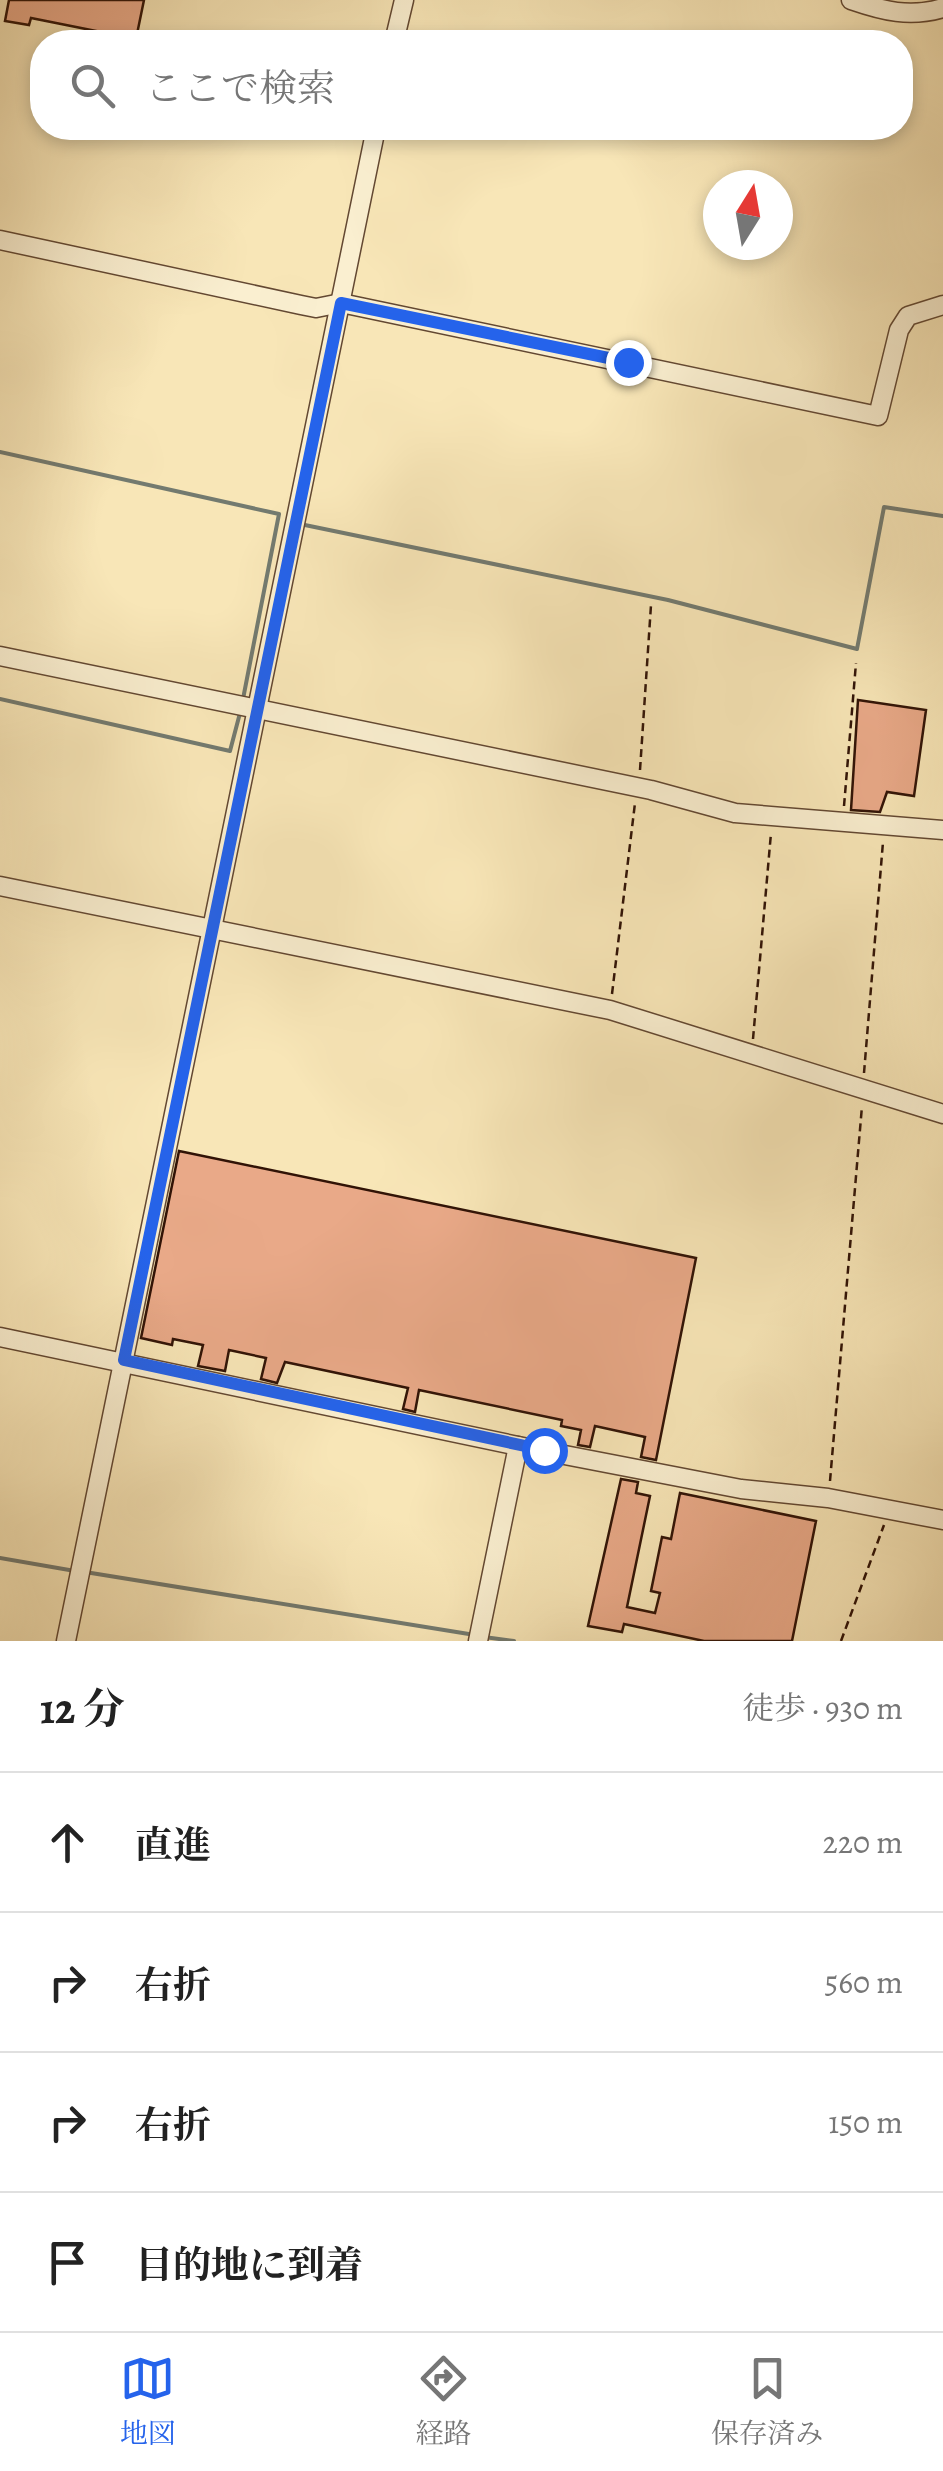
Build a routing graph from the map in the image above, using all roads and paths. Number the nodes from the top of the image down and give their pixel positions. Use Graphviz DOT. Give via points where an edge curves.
graph roads {
  1 [pos="404,0"];
  2 [pos="851,0"];
  3 [pos="943,8"];
  4 [pos="397,30"];
  5 [pos="374,140"];
  6 [pos="0,240"];
  7 [pos="341,303"];
  8 [pos="943,305"];
  9 [pos="651,605"];
  10 [pos="0,656"];
  11 [pos="856,663"];
  12 [pos="258,709"];
  13 [pos="637,788"];
  14 [pos="772,816"];
  15 [pos="842,822"];
  16 [pos="884,826"];
  17 [pos="943,830"];
  18 [pos="0,886"];
  19 [pos="212,932"];
  20 [pos="610,1010"];
  21 [pos="752,1054"];
  22 [pos="863,1088"];
  23 [pos="943,1114"];
  24 [pos="0,1337"];
  25 [pos="124,1360"];
  26 [pos="518,1446"];
  27 [pos="828,1498"];
  28 [pos="890,1510"];
  29 [pos="943,1520"];
  30 [pos="66,1641"];
  31 [pos="478,1641"];
  32 [pos="841,1641"];
  1 -- 4 [label="street"];
  2 -- 3 [label="street" via="888,13"];
  5 -- 7 [label="street"];
  6 -- 7 [label="street" via="301,306"];
  7 -- 8 [label="street" via="878,416 908,316"];
  7 -- 12 [label="street"];
  9 -- 13 [label="path"];
  10 -- 12 [label="street"];
  11 -- 15 [label="path"];
  12 -- 13 [label="street"];
  12 -- 19 [label="street"];
  13 -- 14 [label="street"];
  13 -- 20 [label="path"];
  14 -- 15 [label="street"];
  14 -- 21 [label="path"];
  15 -- 16 [label="street"];
  16 -- 17 [label="street"];
  16 -- 22 [label="path"];
  18 -- 19 [label="street"];
  19 -- 20 [label="street"];
  19 -- 25 [label="street"];
  20 -- 21 [label="street"];
  21 -- 22 [label="street"];
  22 -- 23 [label="street"];
  22 -- 27 [label="path"];
  24 -- 25 [label="street"];
  25 -- 26 [label="street"];
  25 -- 30 [label="street"];
  26 -- 27 [label="street"];
  26 -- 31 [label="street"];
  27 -- 28 [label="street"];
  28 -- 29 [label="street"];
  28 -- 32 [label="path"];
}
